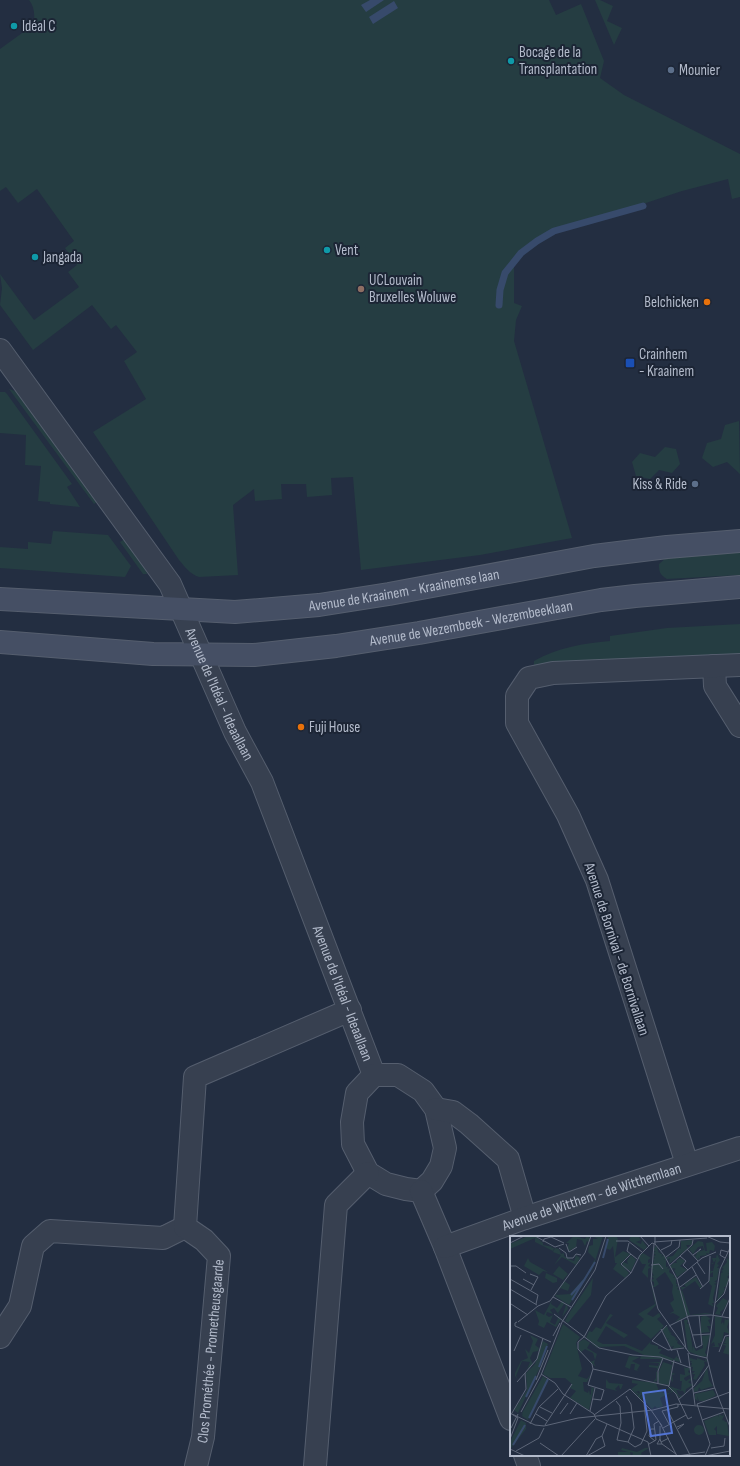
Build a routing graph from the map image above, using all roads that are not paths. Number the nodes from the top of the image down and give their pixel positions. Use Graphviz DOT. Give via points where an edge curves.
graph roads {
  1 [pos="0,350"];
  2 [pos="740,542"];
  3 [pos="740,587"];
  4 [pos="0,599"];
  5 [pos="182,609"];
  6 [pos="0,642"];
  7 [pos="201,654"];
  8 [pos="740,665"];
  9 [pos="714,666"];
  10 [pos="740,726"];
  11 [pos="350,1010"];
  12 [pos="374,1075"];
  13 [pos="436,1109"];
  14 [pos="740,1148"];
  15 [pos="687,1164"];
  16 [pos="368,1173"];
  17 [pos="421,1191"];
  18 [pos="525,1218"];
  19 [pos="185,1227"];
  20 [pos="444,1247"];
  21 [pos="0,1338"];
  22 [pos="510,1416"];
  23 [pos="525,1456"];
  24 [pos="196,1466"];
  25 [pos="315,1466"];
  26 [pos="529,1466"];
  1 -- 5 [label="street, Avenue de l'Idéal - Ideaallaan" via="170,584"];
  2 -- 5 [label="main road, Avenue de Kraainem - Kraainemse laan" via="594,556 320,605 235,612"];
  3 -- 7 [label="main road, Avenue de Wezembeek - Wezembeeklaan" via="601,600 336,646 254,655"];
  4 -- 5 [label="main road, Avenue de Kraainem - Kraainemse laan"];
  5 -- 7 [label="street, Avenue de l'Idéal - Ideaallaan"];
  6 -- 7 [label="main road, Avenue de Wezembeek - Wezembeeklaan" via="153,654"];
  7 -- 11 [label="street, Avenue de l'Idéal - Ideaallaan" via="235,732 262,782"];
  8 -- 9 [label="street"];
  9 -- 10 [label="street" via="715,686"];
  9 -- 15 [label="street, Avenue de Bornival - de Bornivallaan" via="553,673 529,678 517,696 517,723 568,815 597,880"];
  11 -- 12 [label="street, Avenue de l'Idéal - Ideaallaan"];
  11 -- 19 [label="street" via="195,1077"];
  12 -- 13 [label="street, Avenue de l'Idéal - Ideaallaan" via="398,1075 422,1091"];
  12 -- 16 [label="street, Avenue de l'Idéal - Ideaallaan" via="357,1093 352,1122 353,1144"];
  13 -- 17 [label="street, Avenue de l'Idéal - Ideaallaan" via="445,1148 441,1166 432,1181"];
  13 -- 18 [label="street" via="454,1112 508,1159"];
  14 -- 15 [label="street, Avenue de Witthem - de Witthemlaan"];
  15 -- 18 [label="street, Avenue de Witthem - de Witthemlaan"];
  16 -- 17 [label="street" via="386,1184"];
  16 -- 25 [label="street" via="336,1205"];
  17 -- 20 [label="street"];
  18 -- 20 [label="street, Avenue de Witthem - de Witthemlaan"];
  19 -- 21 [label="street" via="163,1238 50,1231 33,1246 20,1306"];
  19 -- 24 [label="street, Clos Prométhée - Prometheusgaarde" via="204,1240 219,1256 203,1437"];
  20 -- 22 [label="street"];
  23 -- 26 [label="street"];
}
